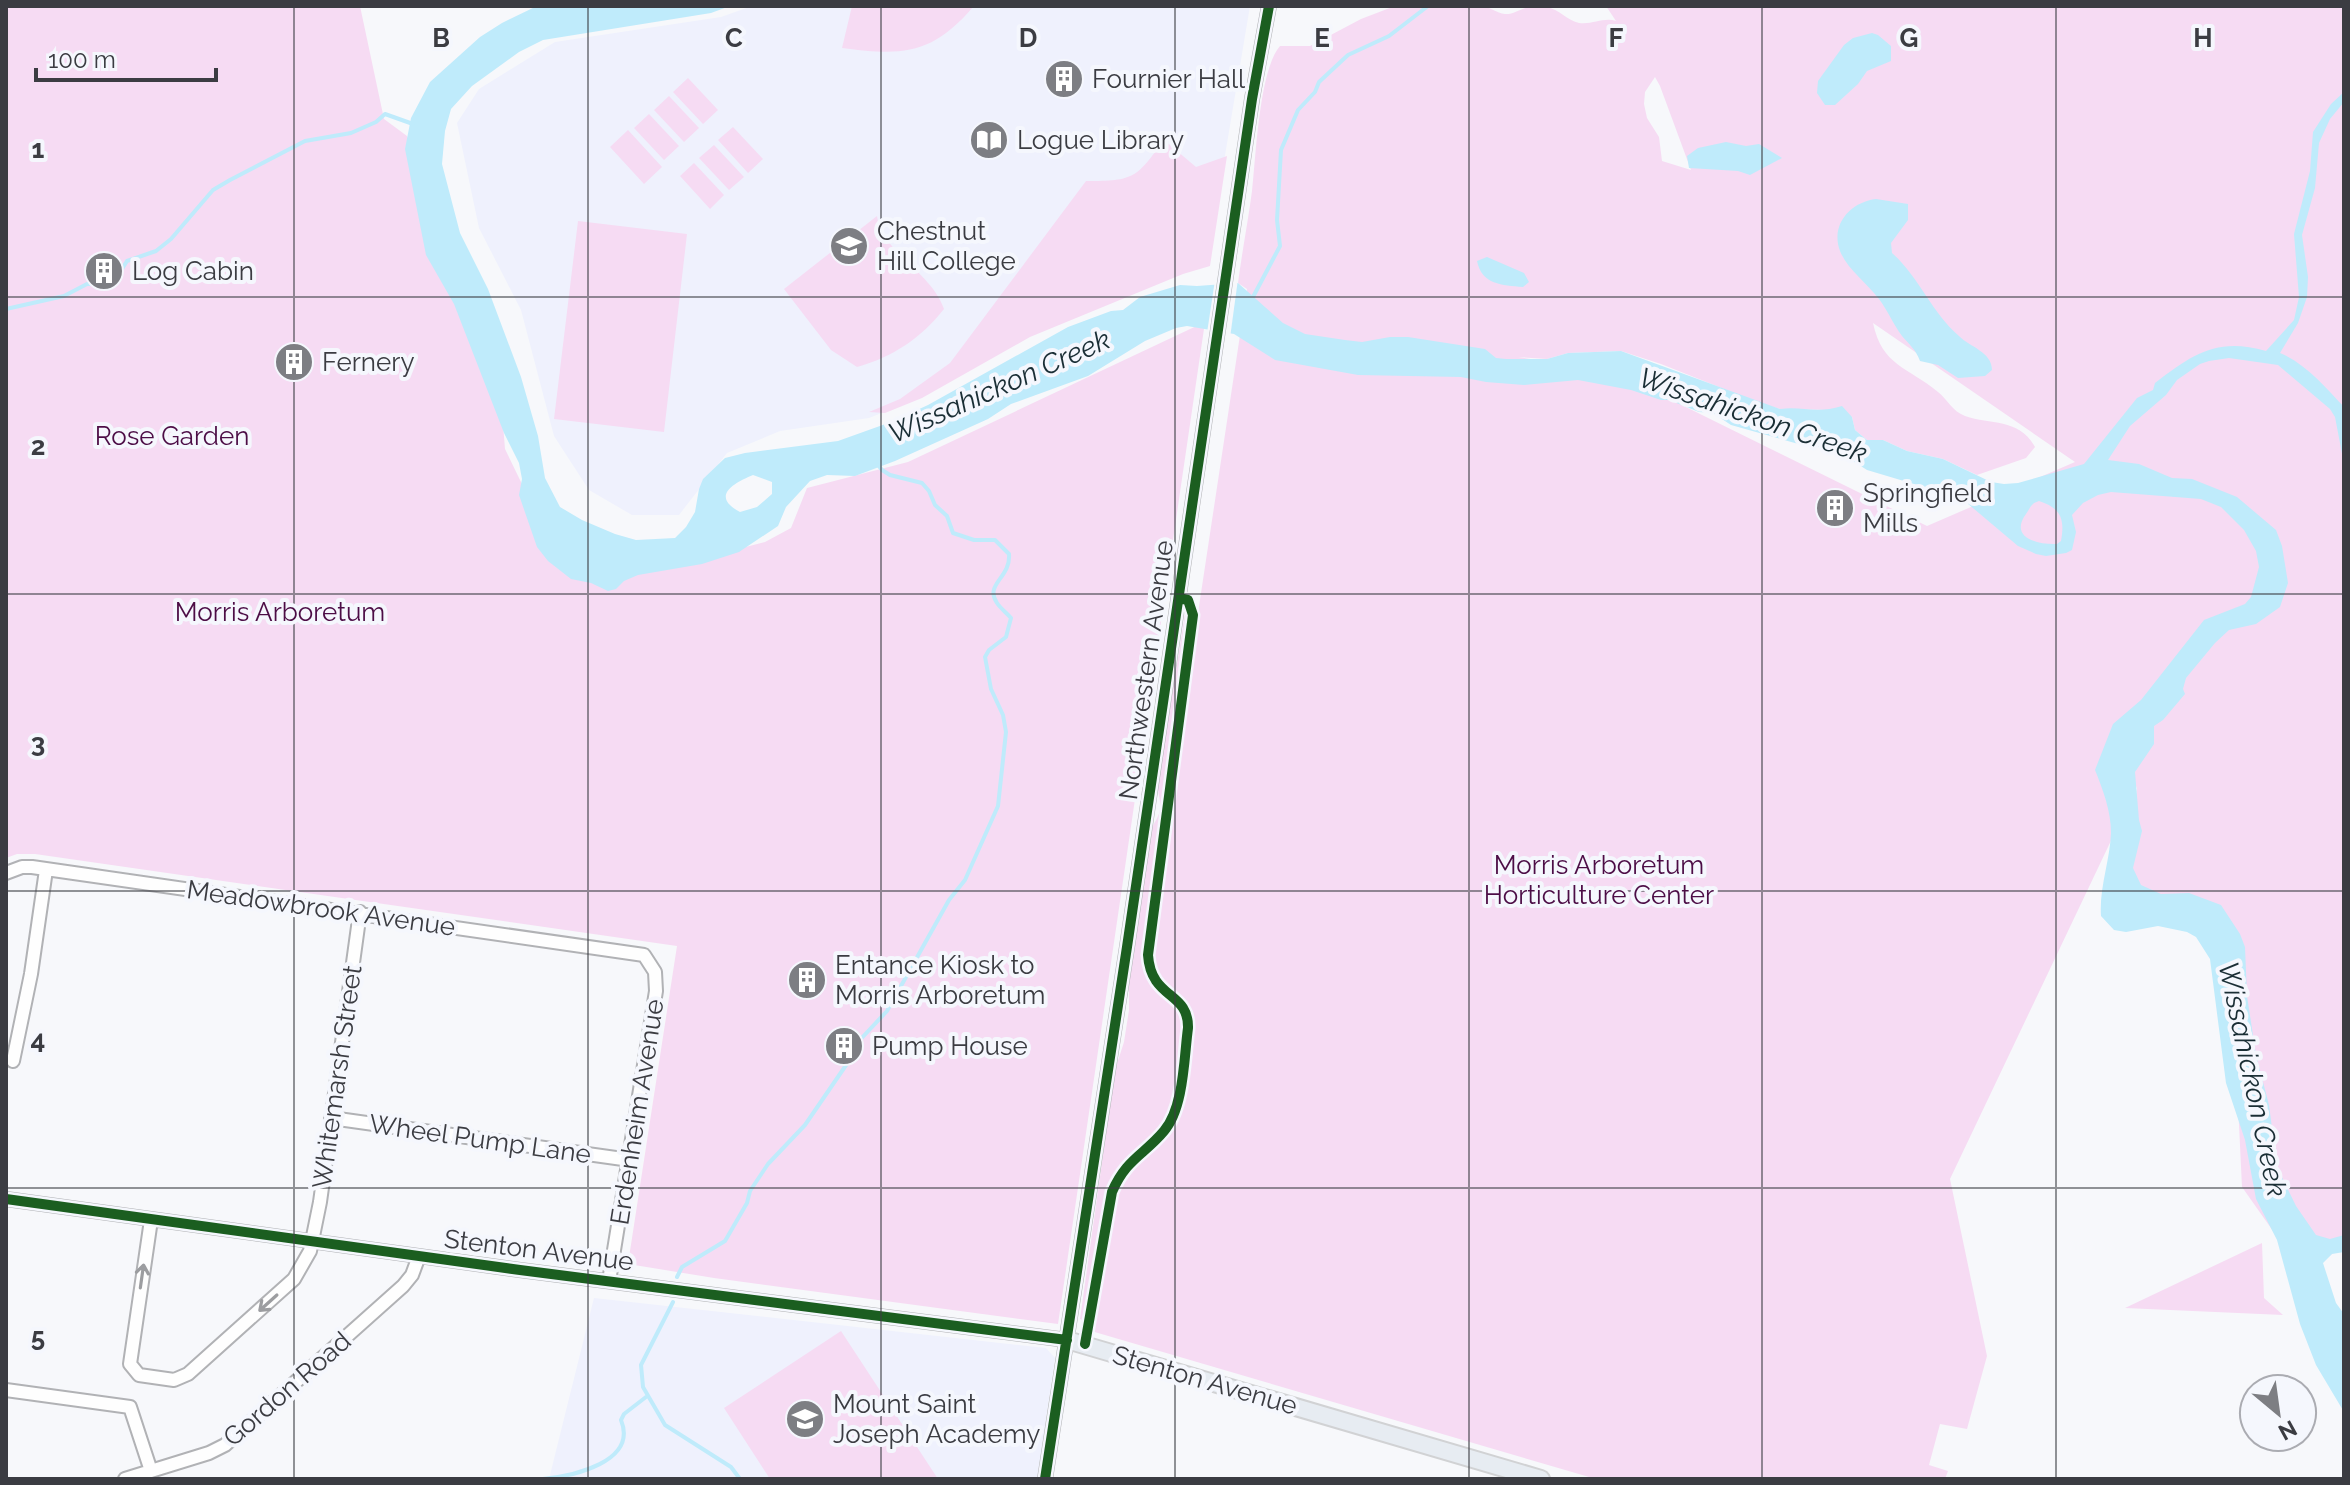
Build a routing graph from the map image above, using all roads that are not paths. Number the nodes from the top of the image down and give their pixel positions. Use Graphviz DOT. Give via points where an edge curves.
graph roads {
  1 [pos="1269,6"];
  2 [pos="46,870"];
  3 [pos="6,873"];
  4 [pos="360,912"];
  5 [pos="636,952"];
  6 [pos="13,1061"];
  7 [pos="331,1118"];
  8 [pos="630,1160"];
  9 [pos="6,1199"];
  10 [pos="151,1220"];
  11 [pos="313,1241"];
  12 [pos="419,1256"];
  13 [pos="609,1281"];
  14 [pos="1067,1340"];
  15 [pos="6,1390"];
  16 [pos="151,1471"];
  17 [pos="125,1479"];
  18 [pos="1045,1479"];
  19 [pos="1541,1479"];
  1 -- 14 [label="street, Northwestern Avenue"];
  2 -- 3 [label="street, Meadowbrook Avenue" via="22,867"];
  2 -- 4 [label="street, Meadowbrook Avenue"];
  2 -- 6 [label="street"];
  4 -- 5 [label="street, Meadowbrook Avenue"];
  4 -- 7 [label="street, Whitemarsh Street"];
  5 -- 8 [label="street, Erdenheim Avenue" via="648,958 656,980"];
  7 -- 8 [label="street, Wheel Pump Lane"];
  7 -- 11 [label="street, Whitemarsh Street"];
  8 -- 13 [label="street, Erdenheim Avenue"];
  9 -- 10 [label="street, Stenton Avenue"];
  10 -- 11 [label="street, Stenton Avenue"];
  11 -- 10 [label="street, Whitemarsh Street, one-way" via="294,1279 188,1374 174,1380 136,1372 130,1358"];
  11 -- 12 [label="street, Stenton Avenue"];
  12 -- 13 [label="street, Stenton Avenue"];
  12 -- 16 [label="street, Gordon Road" via="403,1286 225,1445"];
  13 -- 14 [label="street, Stenton Avenue"];
  14 -- 18 [label="street, Northwestern Avenue"];
  14 -- 19 [label="main road, Stenton Avenue"];
  15 -- 16 [label="street" via="130,1407"];
  16 -- 17 [label="street, Gordon Road"];
}
